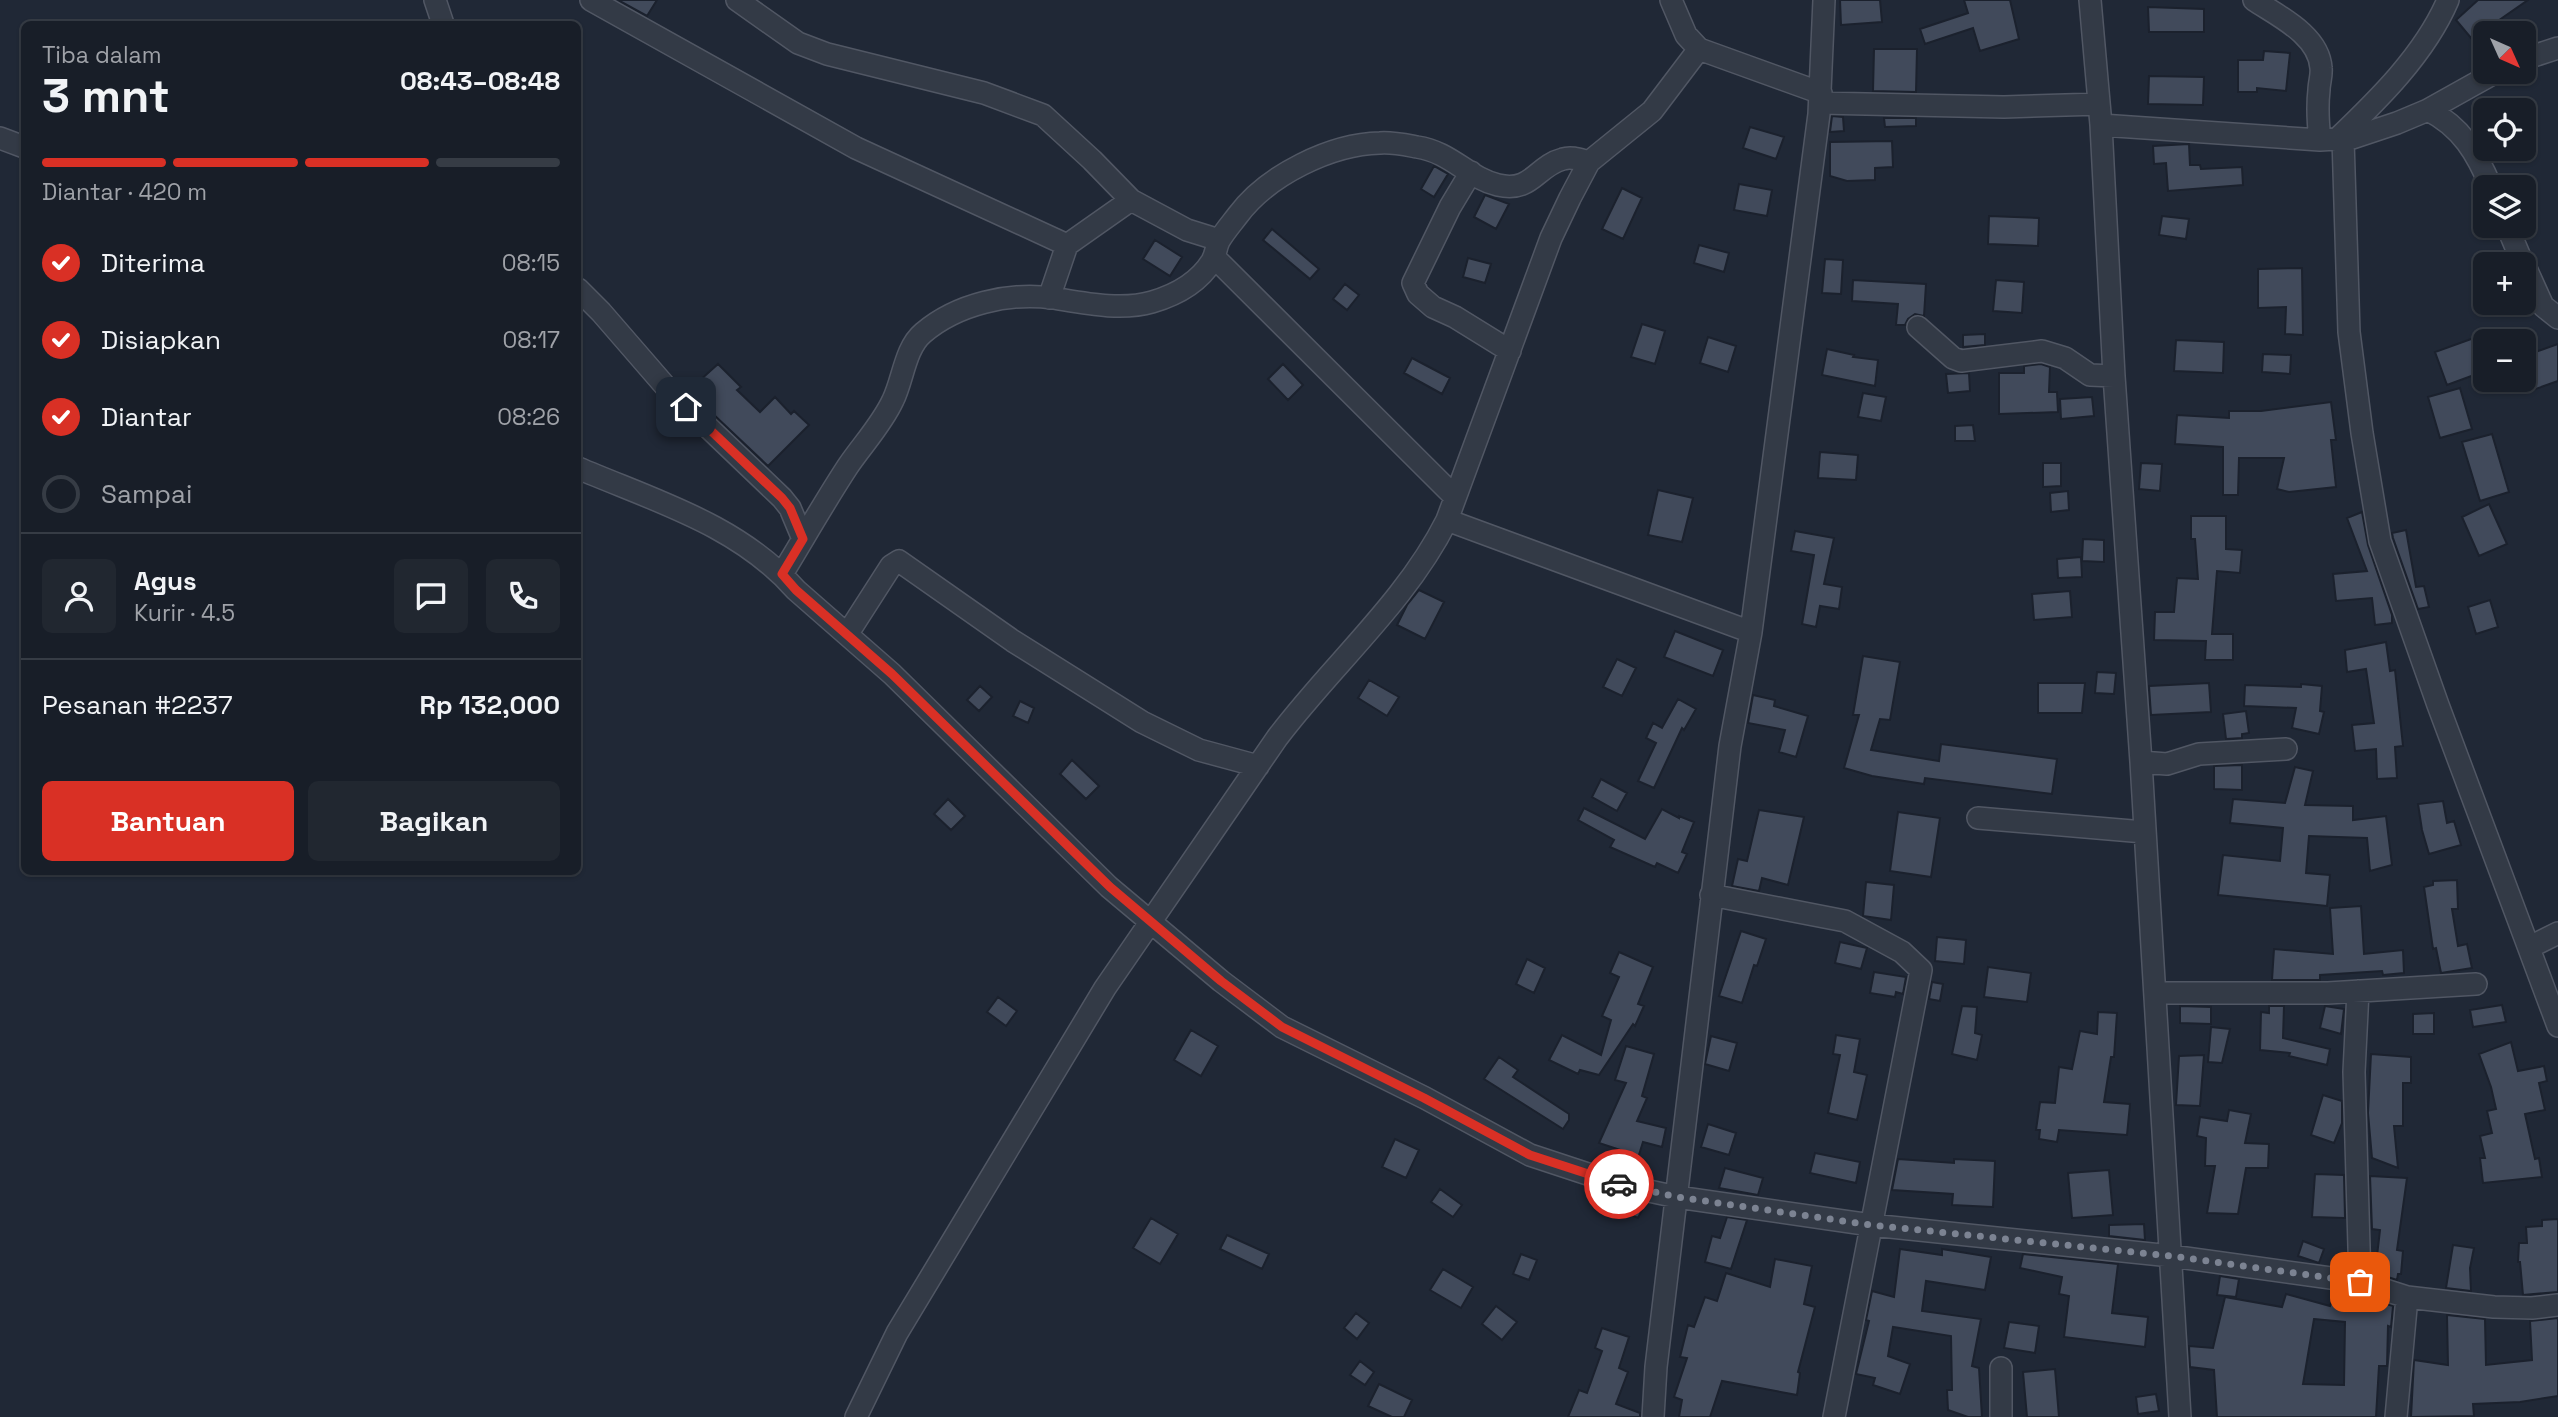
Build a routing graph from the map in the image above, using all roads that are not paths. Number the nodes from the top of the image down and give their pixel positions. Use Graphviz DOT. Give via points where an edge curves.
graph roads {
  1 [pos="435,0"];
  2 [pos="592,0"];
  3 [pos="737,0"];
  4 [pos="1671,0"];
  5 [pos="1824,0"];
  6 [pos="2090,0"];
  7 [pos="2254,0"];
  8 [pos="2448,0"];
  9 [pos="442,21"];
  10 [pos="2558,48"];
  11 [pos="1699,50"];
  12 [pos="2536,55"];
  13 [pos="2475,84"];
  14 [pos="1820,98"];
  15 [pos="2428,110"];
  16 [pos="2100,114"];
  17 [pos="0,138"];
  18 [pos="2333,140"];
  19 [pos="21,146"];
  20 [pos="1589,162"];
  21 [pos="1471,172"];
  22 [pos="2486,175"];
  23 [pos="1130,200"];
  24 [pos="1067,245"];
  25 [pos="1217,249"];
  26 [pos="2536,291"];
  27 [pos="581,292"];
  28 [pos="1049,298"];
  29 [pos="2558,318"];
  30 [pos="1918,327"];
  31 [pos="1510,351"];
  32 [pos="2114,376"];
  33 [pos="581,469"];
  34 [pos="1455,497"];
  35 [pos="1447,520"];
  36 [pos="803,539"];
  37 [pos="782,574"];
  38 [pos="1751,632"];
  39 [pos="848,633"];
  40 [pos="2286,749"];
  41 [pos="2141,762"];
  42 [pos="1258,766"];
  43 [pos="1978,818"];
  44 [pos="2144,832"];
  45 [pos="1711,895"];
  46 [pos="1152,922"];
  47 [pos="2558,933"];
  48 [pos="2530,947"];
  49 [pos="2476,984"];
  50 [pos="2358,990"];
  51 [pos="2156,993"];
  52 [pos="2558,1026"];
  53 [pos="1677,1197"];
  54 [pos="1871,1225"];
  55 [pos="2171,1256"];
  56 [pos="2360,1282"];
  57 [pos="2407,1297"];
  58 [pos="2558,1305"];
  59 [pos="2001,1368"];
  60 [pos="856,1417"];
  61 [pos="1653,1417"];
  62 [pos="1834,1417"];
  63 [pos="2001,1417"];
  64 [pos="2179,1417"];
  65 [pos="2396,1417"];
  1 -- 9 [label="street"];
  2 -- 24 [label="street" via="834,137"];
  3 -- 23 [label="street" via="798,43 827,54 984,93 1043,115"];
  4 -- 11 [label="street" via="1686,35"];
  5 -- 14 [label="street"];
  6 -- 16 [label="street"];
  7 -- 18 [label="street" via="2298,30 2318,55 2318,116"];
  8 -- 18 [label="street" via="2410,60"];
  10 -- 12 [label="street"];
  11 -- 14 [label="street"];
  11 -- 20 [label="street" via="1652,111"];
  13 -- 15 [label="street"];
  14 -- 16 [label="street" via="2064,107"];
  14 -- 38 [label="street"];
  15 -- 18 [label="street" via="2352,138"];
  15 -- 22 [label="street" via="2464,136"];
  16 -- 18 [label="street"];
  16 -- 32 [label="street"];
  17 -- 19 [label="street"];
  18 -- 48 [label="street" via="2348,332 2380,541"];
  20 -- 21 [label="street" via="1564,159 1518,187 1497,185"];
  20 -- 31 [label="street" via="1550,238"];
  21 -- 25 [label="street" via="1430,149 1381,143 1313,158 1260,192 1240,212"];
  21 -- 31 [label="street" via="1413,283 1433,307"];
  23 -- 24 [label="street"];
  23 -- 25 [label="street"];
  24 -- 28 [label="street"];
  25 -- 28 [label="street" via="1193,282 1151,302 1092,305"];
  25 -- 34 [label="street"];
  26 -- 29 [label="street" via="2543,306"];
  27 -- 36 [label="street" via="666,387 782,498"];
  28 -- 36 [label="street" via="994,300 963,310 924,332 913,347 893,402"];
  30 -- 32 [label="street" via="1961,361 2042,351 2065,358 2090,375"];
  31 -- 34 [label="street"];
  32 -- 41 [label="street"];
  33 -- 37 [label="street" via="714,525"];
  34 -- 35 [label="street"];
  35 -- 38 [label="street"];
  35 -- 42 [label="street" via="1404,588 1301,706"];
  36 -- 37 [label="street"];
  37 -- 39 [label="street"];
  38 -- 45 [label="street" via="1730,746"];
  39 -- 42 [label="street" via="891,566 899,561 1013,641 1142,722 1199,750"];
  39 -- 46 [label="street" via="1110,887"];
  40 -- 41 [label="street" via="2199,754 2167,764"];
  41 -- 44 [label="street"];
  42 -- 46 [label="street"];
  43 -- 44 [label="street"];
  44 -- 51 [label="street"];
  45 -- 53 [label="street"];
  45 -- 54 [label="street" via="1845,921 1902,952 1921,970"];
  46 -- 53 [label="street" via="1282,1027 1340,1058 1530,1155 1621,1185"];
  46 -- 60 [label="street" via="1037,1097 897,1333"];
  47 -- 48 [label="street"];
  48 -- 52 [label="street"];
  49 -- 50 [label="street"];
  50 -- 51 [label="street"];
  50 -- 56 [label="street" via="2354,1072"];
  51 -- 55 [label="street"];
  53 -- 54 [label="street"];
  53 -- 61 [label="street"];
  54 -- 55 [label="street"];
  54 -- 62 [label="street"];
  55 -- 56 [label="street"];
  55 -- 64 [label="street"];
  56 -- 57 [label="street"];
  57 -- 58 [label="street" via="2494,1307"];
  57 -- 65 [label="street"];
  59 -- 63 [label="street"];
}
